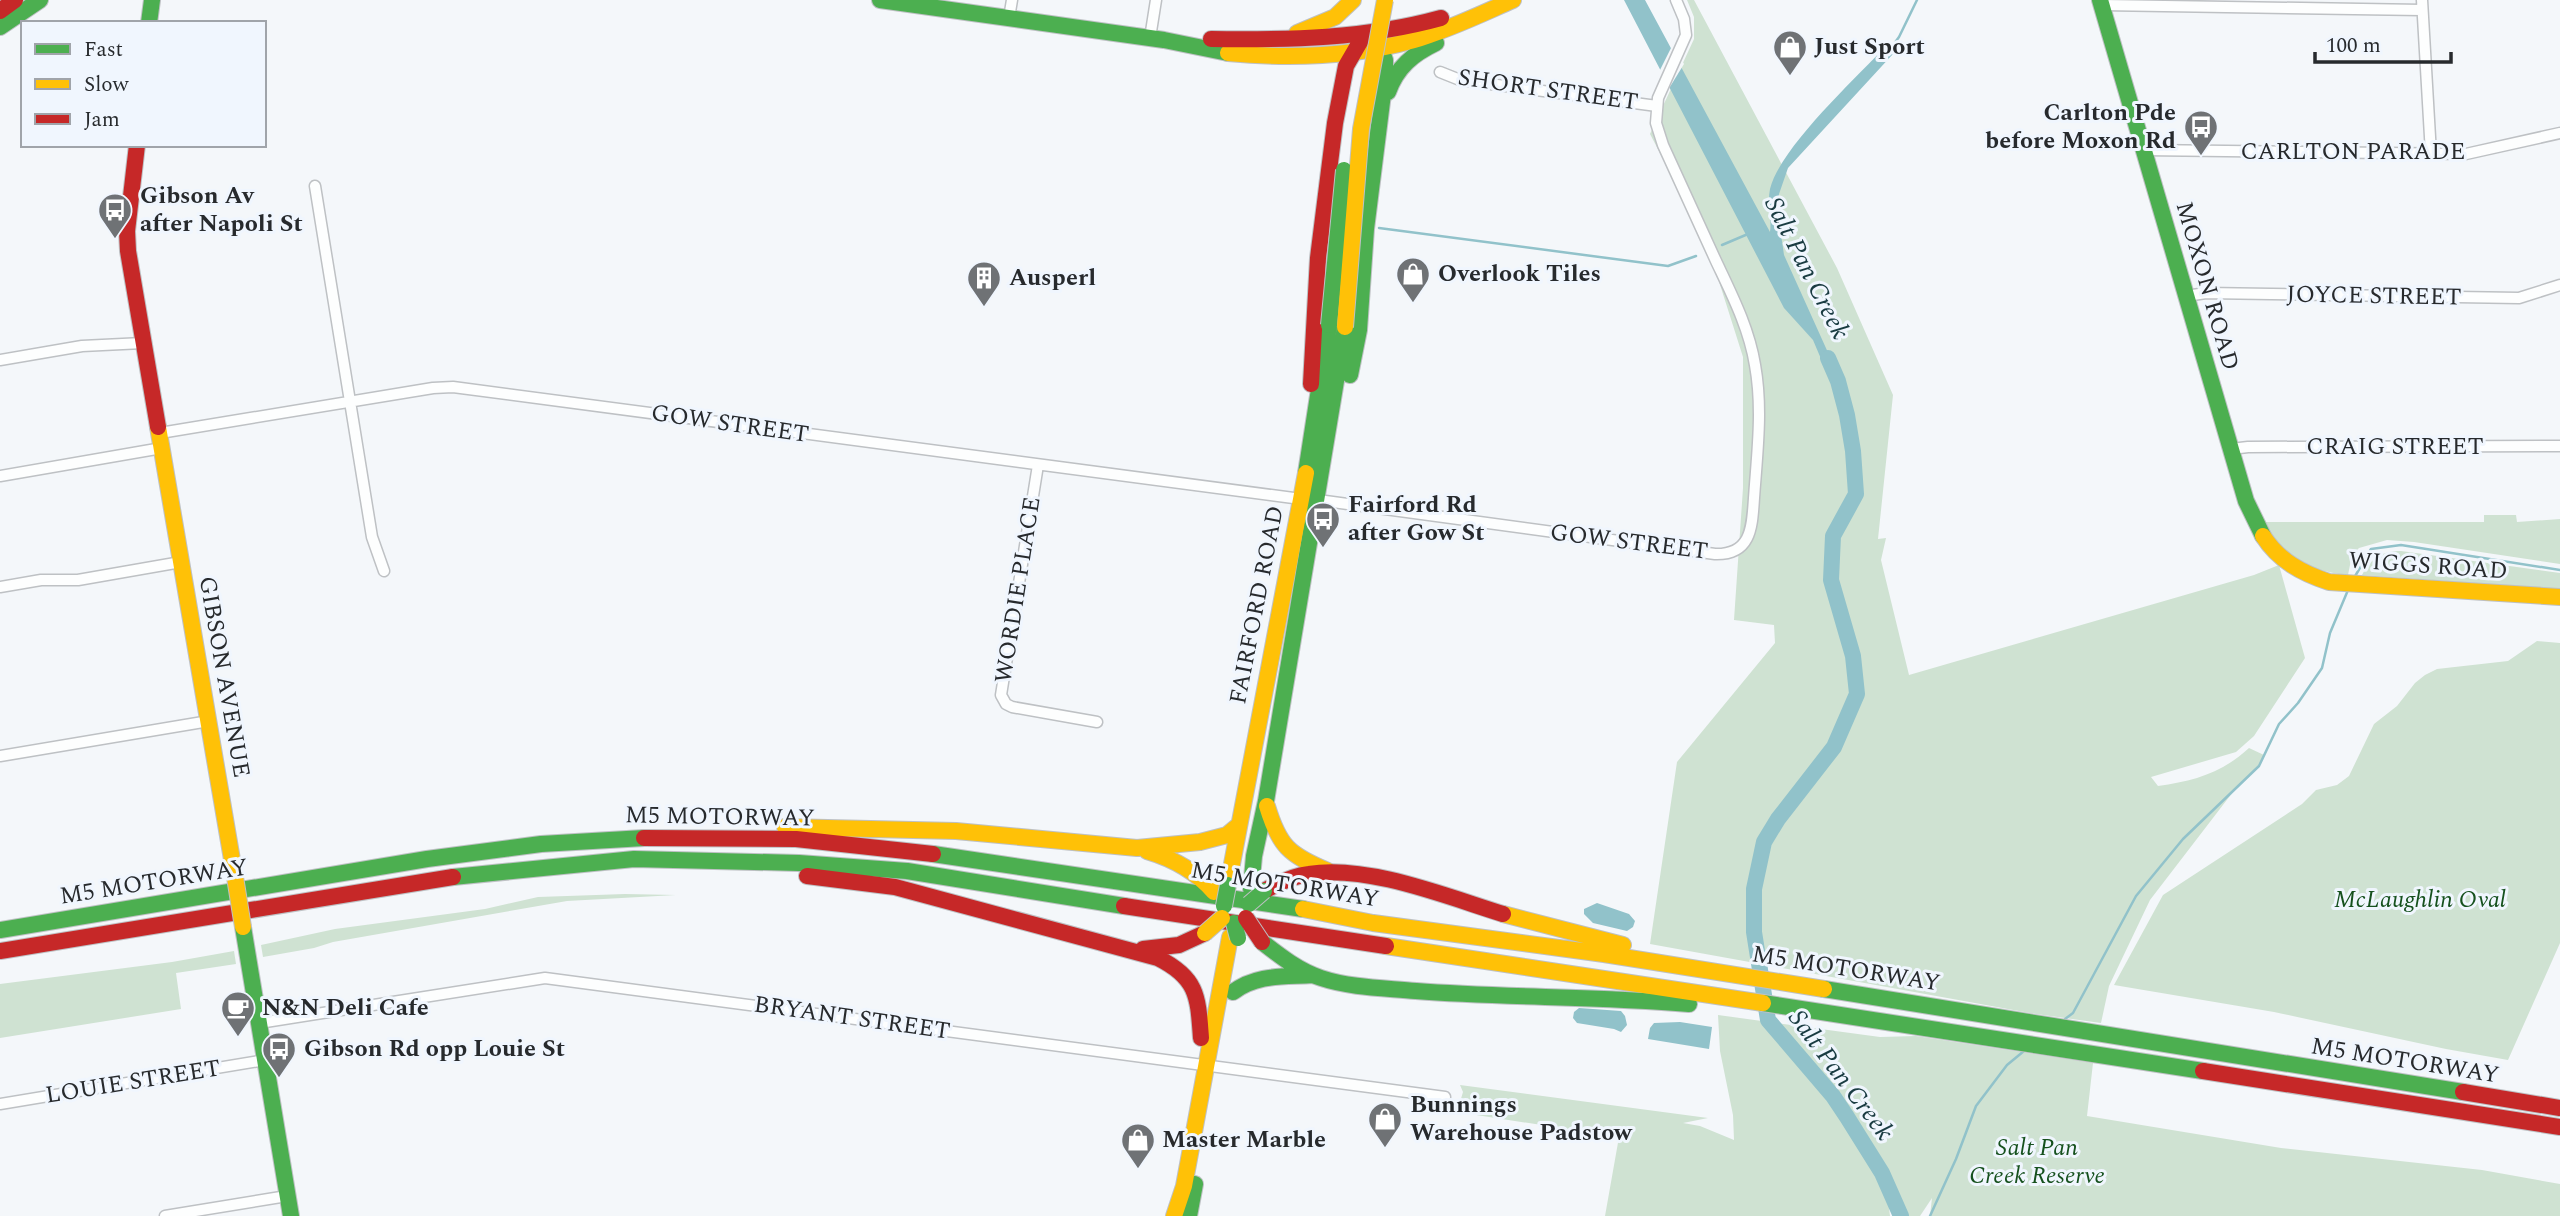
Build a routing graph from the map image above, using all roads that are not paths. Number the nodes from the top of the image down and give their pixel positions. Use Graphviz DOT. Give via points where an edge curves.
graph roads {
  1 [pos="15,0"];
  2 [pos="40,0"];
  3 [pos="152,0"];
  4 [pos="880,0"];
  5 [pos="1012,0"];
  6 [pos="1156,0"];
  7 [pos="1353,0"];
  8 [pos="1374,0"];
  9 [pos="1385,0"];
  10 [pos="1487,0"];
  11 [pos="1513,0"];
  12 [pos="1676,0"];
  13 [pos="2101,3"];
  14 [pos="2422,5"];
  15 [pos="0,11"];
  16 [pos="1473,16"];
  17 [pos="1009,18"];
  18 [pos="149,21"];
  19 [pos="0,27"];
  20 [pos="1282,38"];
  21 [pos="1157,39"];
  22 [pos="1374,39"];
  23 [pos="1352,53"];
  24 [pos="1312,56"];
  25 [pos="1440,72"];
  26 [pos="1657,106"];
  27 [pos="1381,113"];
  28 [pos="1335,122"];
  29 [pos="2560,133"];
  30 [pos="137,147"];
  31 [pos="2143,150"];
  32 [pos="2431,154"];
  33 [pos="314,186"];
  34 [pos="2560,285"];
  35 [pos="2186,296"];
  36 [pos="1337,326"];
  37 [pos="143,343"];
  38 [pos="0,360"];
  39 [pos="349,402"];
  40 [pos="1332,420"];
  41 [pos="161,440"];
  42 [pos="2560,446"];
  43 [pos="2231,449"];
  44 [pos="1310,451"];
  45 [pos="1038,465"];
  46 [pos="0,476"];
  47 [pos="1301,499"];
  48 [pos="1318,500"];
  49 [pos="181,562"];
  50 [pos="2295,569"];
  51 [pos="384,571"];
  52 [pos="0,587"];
  53 [pos="2560,597"];
  54 [pos="209,721"];
  55 [pos="1097,722"];
  56 [pos="0,755"];
  57 [pos="1266,801"];
  58 [pos="1238,825"];
  59 [pos="620,838"];
  60 [pos="1137,848"];
  61 [pos="567,865"];
  62 [pos="1332,873"];
  63 [pos="1236,912"];
  64 [pos="0,930"];
  65 [pos="1131,949"];
  66 [pos="0,951"];
  67 [pos="1677,961"];
  68 [pos="1312,975"];
  69 [pos="1233,992"];
  70 [pos="1673,995"];
  71 [pos="259,1023"];
  72 [pos="1201,1038"];
  73 [pos="265,1060"];
  74 [pos="1208,1065"];
  75 [pos="1445,1097"];
  76 [pos="0,1104"];
  77 [pos="2560,1108"];
  78 [pos="2560,1127"];
  79 [pos="287,1196"];
  80 [pos="1183,1215"];
  81 [pos="165,1216"];
  82 [pos="291,1216"];
  1 -- 15 [label="main road"];
  2 -- 19 [label="main road"];
  3 -- 18 [label="main road"];
  4 -- 17 [label="main road"];
  5 -- 17 [label="street"];
  6 -- 21 [label="street"];
  7 -- 20 [label="main road" via="1331,20"];
  8 -- 36 [label="main road, FAIRFORD ROAD, bridge" via="1349,136"];
  9 -- 36 [label="main road, FAIRFORD ROAD, bridge" via="1361,129"];
  10 -- 22 [label="main road"];
  11 -- 16 [label="main road"];
  12 -- 26 [label="street, GOW STREET" via="1686,29 1683,46"];
  13 -- 14 [label="street"];
  13 -- 31 [label="main road, MOXON ROAD"];
  14 -- 32 [label="street"];
  16 -- 22 [label="main road" via="1435,34"];
  16 -- 27 [label="main road" via="1460,32 1404,63 1394,76"];
  17 -- 21 [label="main road"];
  20 -- 21 [label="main road"];
  20 -- 22 [label="main road"];
  21 -- 24 [label="main road" via="1228,52"];
  22 -- 23 [label="main road"];
  22 -- 27 [label="main road" via="1386,66"];
  23 -- 24 [label="main road"];
  23 -- 28 [label="main road" via="1344,70"];
  24 -- 28 [label="main road" via="1332,72"];
  25 -- 26 [label="street, SHORT STREET" via="1460,80"];
  26 -- 48 [label="street, GOW STREET" via="1660,139 1739,312 1755,362 1759,429 1753,519 1744,544 1730,553 1715,554"];
  27 -- 40 [label="main road" via="1359,330 1340,411"];
  28 -- 44 [label="main road" via="1318,258"];
  29 -- 32 [label="street, CARLTON PARADE" via="2477,152"];
  30 -- 37 [label="main road, GIBSON AVENUE" via="127,238"];
  31 -- 32 [label="street, CARLTON PARADE"];
  31 -- 35 [label="main road, MOXON ROAD"];
  33 -- 39 [label="street"];
  34 -- 35 [label="street, JOYCE STREET" via="2519,298"];
  35 -- 43 [label="main road, MOXON ROAD"];
  36 -- 40 [label="main road, FAIRFORD ROAD"];
  36 -- 44 [label="main road, FAIRFORD ROAD"];
  37 -- 38 [label="street" via="82,346"];
  37 -- 41 [label="main road, GIBSON AVENUE"];
  39 -- 41 [label="street, GOW STREET"];
  39 -- 45 [label="street, GOW STREET" via="453,387"];
  39 -- 51 [label="street" via="372,537"];
  40 -- 48 [label="main road, FAIRFORD ROAD"];
  41 -- 46 [label="street, GOW STREET"];
  41 -- 49 [label="main road, GIBSON AVENUE"];
  42 -- 43 [label="street, CRAIG STREET"];
  43 -- 50 [label="main road, MOXON ROAD" via="2258,531"];
  44 -- 47 [label="main road, FAIRFORD ROAD"];
  45 -- 47 [label="street, GOW STREET"];
  45 -- 55 [label="street, WORDIE PLACE" via="1001,695 1012,707"];
  47 -- 58 [label="main road, FAIRFORD ROAD"];
  48 -- 57 [label="main road, FAIRFORD ROAD"];
  49 -- 52 [label="street" via="78,580 48,579"];
  49 -- 54 [label="main road, GIBSON AVENUE"];
  50 -- 53 [label="main road, WIGGS ROAD" via="2317,579 2351,584"];
  54 -- 56 [label="street"];
  54 -- 71 [label="main road, GIBSON AVENUE, bridge"];
  57 -- 62 [label="main road" via="1283,847"];
  57 -- 63 [label="main road, FAIRFORD ROAD"];
  58 -- 60 [label="main road" via="1227,835 1200,842"];
  58 -- 63 [label="main road, FAIRFORD ROAD"];
  59 -- 60 [label="main road" via="668,830 828,827 956,831"];
  59 -- 64 [label="main road, M5 MOTORWAY" via="427,859"];
  59 -- 67 [label="main road, M5 MOTORWAY" via="734,837 910,850 1373,923"];
  60 -- 63 [label="main road" via="1173,859"];
  61 -- 65 [label="main road" via="752,872 895,887"];
  61 -- 66 [label="main road, M5 MOTORWAY" via="448,878"];
  61 -- 70 [label="main road, M5 MOTORWAY" via="634,859 907,871"];
  62 -- 63 [label="main road" via="1281,882"];
  62 -- 67 [label="main road" via="1414,887"];
  63 -- 65 [label="main road" via="1170,947"];
  63 -- 68 [label="main road, bridge" via="1262,942"];
  63 -- 69 [label="main road" via="1238,962"];
  63 -- 72 [label="main road"];
  63 -- 74 [label="main road"];
  65 -- 72 [label="main road" via="1175,965 1188,976 1197,993"];
  67 -- 77 [label="main road, M5 MOTORWAY" via="2128,1040"];
  68 -- 69 [label="main road" via="1267,978 1243,984"];
  68 -- 70 [label="main road" via="1360,986 1435,993"];
  69 -- 74 [label="main road"];
  70 -- 78 [label="main road, M5 MOTORWAY" via="1899,1023"];
  71 -- 73 [label="main road, GIBSON AVENUE"];
  71 -- 74 [label="street, BRYANT STREET" via="545,978"];
  72 -- 74 [label="main road"];
  73 -- 76 [label="street, LOUIE STREET"];
  73 -- 79 [label="main road, GIBSON AVENUE"];
  74 -- 75 [label="street, BRYANT STREET"];
  74 -- 80 [label="main road" via="1184,1186"];
  79 -- 81 [label="street"];
  79 -- 82 [label="main road, GIBSON AVENUE"];
}
